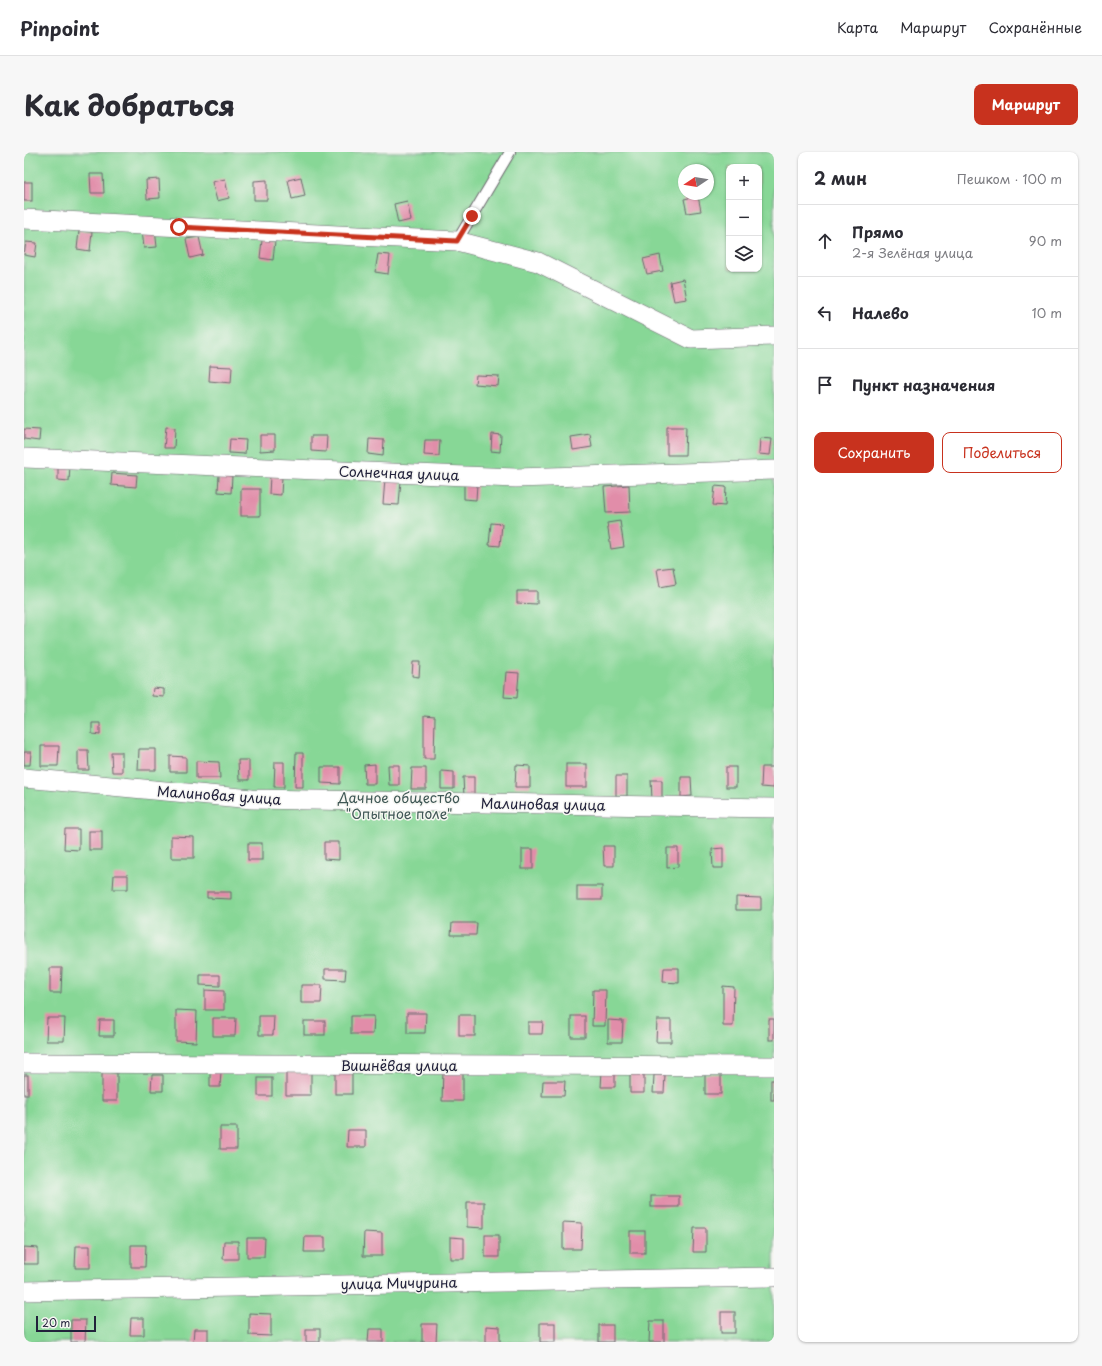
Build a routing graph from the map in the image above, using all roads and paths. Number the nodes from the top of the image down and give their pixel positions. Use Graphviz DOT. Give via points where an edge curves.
graph roads {
  1 [pos="510,152"];
  2 [pos="24,219"];
  3 [pos="457,241"];
  4 [pos="774,336"];
  5 [pos="24,458"];
  6 [pos="774,470"];
  7 [pos="24,778"];
  8 [pos="774,808"];
  9 [pos="24,1063"];
  10 [pos="774,1066"];
  11 [pos="774,1277"];
  12 [pos="24,1291"];
  1 -- 3 [label="lane"];
  2 -- 3 [label="street"];
  3 -- 4 [label="street" via="538,262 691,339"];
  5 -- 6 [label="street, Солнечная улица" via="516,478"];
  7 -- 8 [label="street, Малиновая улица" via="252,800"];
  9 -- 10 [label="street, Вишнёвая улица"];
  11 -- 12 [label="street, улица Мичурина"];
}
